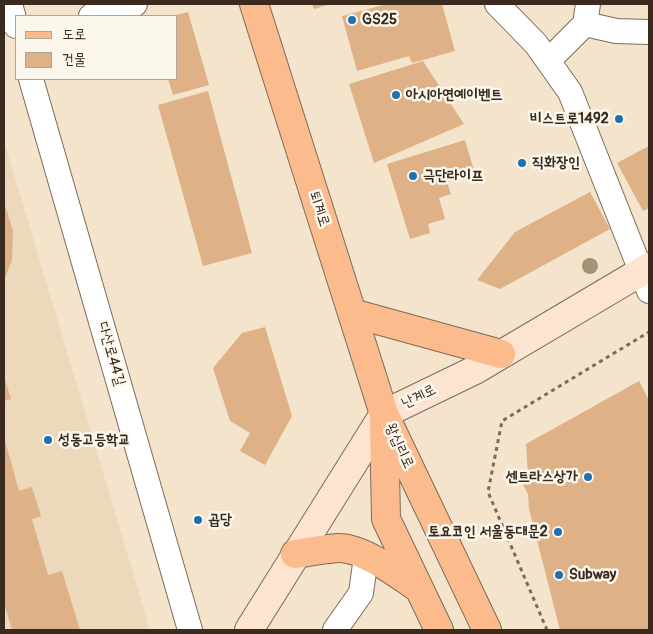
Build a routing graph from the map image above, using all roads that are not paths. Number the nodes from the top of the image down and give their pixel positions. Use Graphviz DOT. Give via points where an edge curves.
graph roads {
  1 [pos="10,4"];
  2 [pos="135,4"];
  3 [pos="254,4"];
  4 [pos="496,4"];
  5 [pos="587,14"];
  6 [pos="95,15"];
  7 [pos="15,22"];
  8 [pos="649,32"];
  9 [pos="549,60"];
  10 [pos="31,80"];
  11 [pos="646,277"];
  12 [pos="352,313"];
  13 [pos="501,354"];
  14 [pos="384,414"];
  15 [pos="295,554"];
  16 [pos="366,557"];
  17 [pos="418,588"];
  18 [pos="190,630"];
  19 [pos="249,630"];
  20 [pos="335,630"];
  21 [pos="440,630"];
  22 [pos="487,630"];
  1 -- 7 [label="street"];
  2 -- 6 [label="street"];
  3 -- 12 [label="main road, 퇴계로"];
  4 -- 9 [label="street"];
  5 -- 8 [label="street" via="616,31"];
  5 -- 9 [label="street"];
  9 -- 11 [label="street" via="570,92"];
  10 -- 18 [label="street, 다산로44길"];
  11 -- 13 [label="main road, 난계로"];
  12 -- 13 [label="main road"];
  12 -- 14 [label="main road, 퇴계로"];
  13 -- 14 [label="main road, 난계로"];
  14 -- 15 [label="main road, 난계로"];
  14 -- 17 [label="main road, 왕십리로" via="386,519"];
  14 -- 22 [label="main road, 왕십리로"];
  15 -- 16 [label="main road" via="340,548"];
  15 -- 19 [label="main road, 난계로"];
  16 -- 17 [label="main road" via="393,570"];
  16 -- 20 [label="street" via="361,593"];
  17 -- 21 [label="main road, 왕십리로"];
}
